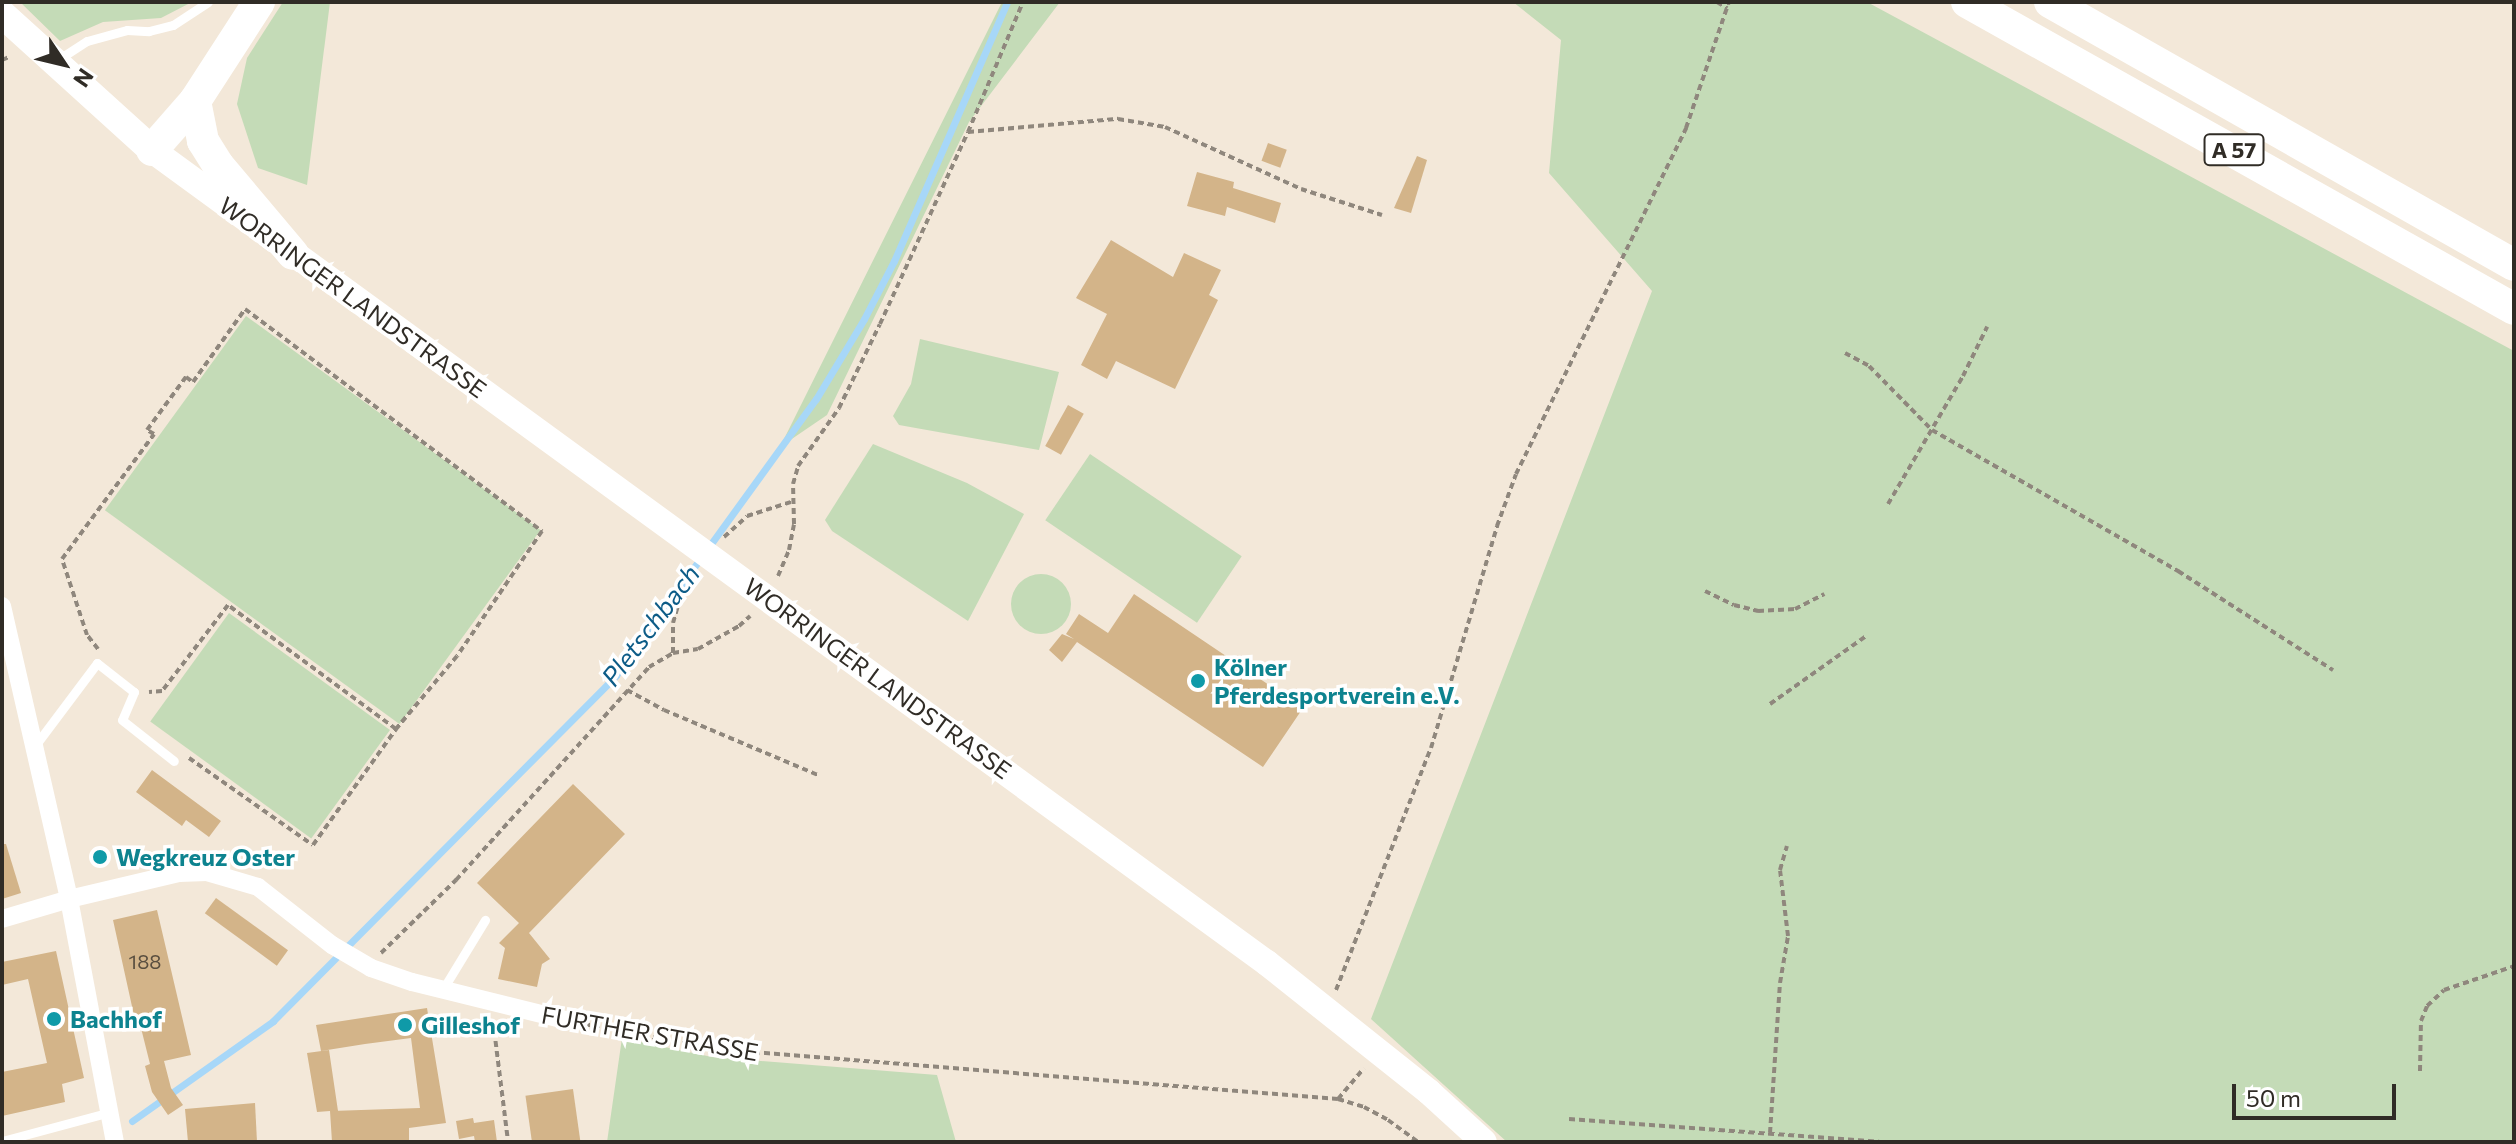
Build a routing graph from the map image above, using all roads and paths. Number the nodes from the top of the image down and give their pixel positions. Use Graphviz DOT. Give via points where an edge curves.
graph roads {
  1 [pos="208,2"];
  2 [pos="259,2"];
  3 [pos="1023,2"];
  4 [pos="1717,2"];
  5 [pos="1967,2"];
  6 [pos="2050,2"];
  7 [pos="2066,2"];
  8 [pos="1728,5"];
  9 [pos="2,14"];
  10 [pos="2094,26"];
  11 [pos="9,57"];
  12 [pos="2,60"];
  13 [pos="53,63"];
  14 [pos="195,101"];
  15 [pos="968,132"];
  16 [pos="152,150"];
  17 [pos="1382,215"];
  18 [pos="293,254"];
  19 [pos="2514,265"];
  20 [pos="2514,309"];
  21 [pos="1987,327"];
  22 [pos="1845,353"];
  23 [pos="1932,430"];
  24 [pos="794,501"];
  25 [pos="1888,504"];
  26 [pos="724,537"];
  27 [pos="696,576"];
  28 [pos="1705,591"];
  29 [pos="1824,594"];
  30 [pos="766,595"];
  31 [pos="2,606"];
  32 [pos="1866,636"];
  33 [pos="673,653"];
  34 [pos="97,663"];
  35 [pos="2333,670"];
  36 [pos="627,690"];
  37 [pos="134,692"];
  38 [pos="1770,704"];
  39 [pos="396,729"];
  40 [pos="34,747"];
  41 [pos="174,761"];
  42 [pos="820,776"];
  43 [pos="1787,846"];
  44 [pos="69,899"];
  45 [pos="2,919"];
  46 [pos="485,920"];
  47 [pos="363,964"];
  48 [pos="2514,966"];
  49 [pos="443,989"];
  50 [pos="491,1000"];
  51 [pos="1327,1009"];
  52 [pos="566,1020"];
  53 [pos="1364,1068"];
  54 [pos="2420,1071"];
  55 [pos="1338,1099"];
  56 [pos="110,1112"];
  57 [pos="1569,1119"];
  58 [pos="1770,1134"];
  59 [pos="2,1141"];
  60 [pos="115,1142"];
  61 [pos="508,1142"];
  62 [pos="1418,1142"];
  63 [pos="1484,1142"];
  64 [pos="1879,1142"];
  1 -- 13 [label="lane" via="173,25 87,41"];
  2 -- 14 [label="highway"];
  3 -- 15 [label="path"];
  4 -- 8 [label="path"];
  5 -- 20 [label="highway, A 57"];
  6 -- 10 [label="highway, A 57"];
  7 -- 10 [label="highway"];
  8 -- 51 [label="path" via="1686,128 1516,474 1431,748"];
  9 -- 13 [label="main road, WORRINGER LANDSTRASSE"];
  10 -- 19 [label="highway, A 57"];
  11 -- 12 [label="path"];
  13 -- 16 [label="main road, WORRINGER LANDSTRASSE"];
  14 -- 16 [label="highway"];
  14 -- 18 [label="highway" via="203,141 218,165"];
  15 -- 17 [label="path" via="1118,119 1165,127 1301,189"];
  15 -- 24 [label="path" via="839,408 798,466"];
  16 -- 18 [label="main road, WORRINGER LANDSTRASSE"];
  18 -- 30 [label="main road, WORRINGER LANDSTRASSE"];
  21 -- 23 [label="path"];
  22 -- 23 [label="path" via="1869,366"];
  23 -- 25 [label="path"];
  23 -- 35 [label="path" via="2178,571"];
  24 -- 26 [label="path" via="747,516"];
  24 -- 30 [label="path" via="789,550"];
  27 -- 33 [label="path" via="680,598"];
  28 -- 29 [label="path" via="1758,611 1795,609"];
  30 -- 33 [label="path" via="739,626 698,649"];
  30 -- 51 [label="main road, WORRINGER LANDSTRASSE"];
  31 -- 40 [label="street"];
  32 -- 38 [label="path"];
  33 -- 36 [label="path" via="649,667"];
  34 -- 37 [label="lane"];
  34 -- 39 [label="path" via="98,647 87,635 62,559 154,434 147,430 186,377 193,382 245,309 542,531 457,656"];
  34 -- 40 [label="lane"];
  36 -- 42 [label="path"];
  36 -- 47 [label="path" via="456,880"];
  37 -- 39 [label="path" via="162,691 228,605"];
  37 -- 41 [label="lane" via="122,720"];
  39 -- 41 [label="path" via="313,845 186,755"];
  40 -- 44 [label="street"];
  43 -- 58 [label="path" via="1780,870 1788,936"];
  44 -- 45 [label="street, FURTHER STRASSE"];
  44 -- 47 [label="street, FURTHER STRASSE" via="179,873 207,872 258,887"];
  44 -- 56 [label="street"];
  46 -- 49 [label="lane"];
  47 -- 49 [label="street, FURTHER STRASSE"];
  48 -- 54 [label="path" via="2444,990 2427,1006 2420,1031"];
  49 -- 50 [label="street, FURTHER STRASSE"];
  50 -- 52 [label="street, FURTHER STRASSE"];
  50 -- 61 [label="path"];
  51 -- 63 [label="main road, WORRINGER LANDSTRASSE"];
  52 -- 55 [label="path, FURTHER STRASSE" via="714,1049"];
  53 -- 55 [label="path"];
  55 -- 62 [label="path, FURTHER STRASSE" via="1364,1107"];
  56 -- 59 [label="lane"];
  56 -- 60 [label="street"];
  57 -- 58 [label="path"];
  58 -- 64 [label="path"];
}
